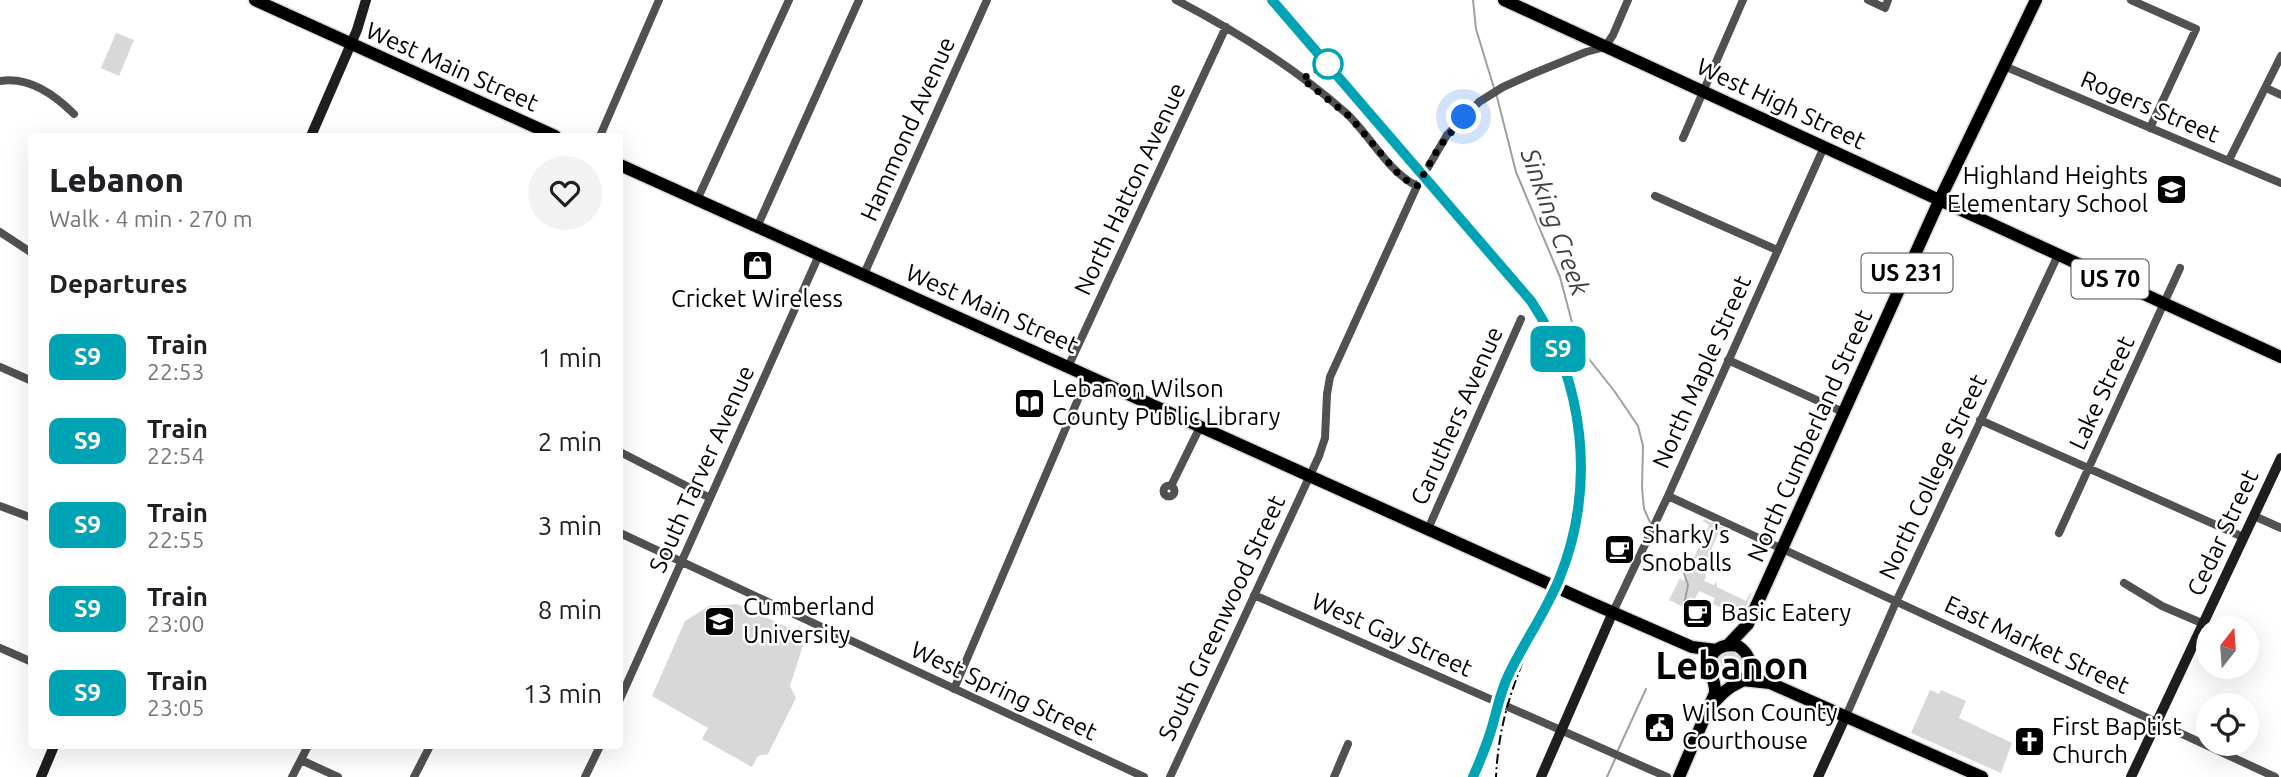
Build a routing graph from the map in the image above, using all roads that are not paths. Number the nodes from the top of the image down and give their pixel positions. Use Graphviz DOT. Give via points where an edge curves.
graph roads {
  1 [pos="255,0"];
  2 [pos="366,0"];
  3 [pos="659,0"];
  4 [pos="789,0"];
  5 [pos="859,0"];
  6 [pos="987,0"];
  7 [pos="1175,0"];
  8 [pos="1504,0"];
  9 [pos="1628,0"];
  10 [pos="1744,0"];
  11 [pos="1868,0"];
  12 [pos="1888,0"];
  13 [pos="2036,0"];
  14 [pos="2131,0"];
  15 [pos="1226,27"];
  16 [pos="350,45"];
  17 [pos="1605,47"];
  18 [pos="2281,56"];
  19 [pos="2004,66"];
  20 [pos="0,81"];
  21 [pos="2266,88"];
  22 [pos="1703,92"];
  23 [pos="2281,95"];
  24 [pos="74,114"];
  25 [pos="2150,128"];
  26 [pos="312,133"];
  27 [pos="548,133"];
  28 [pos="601,133"];
  29 [pos="1683,138"];
  30 [pos="1824,147"];
  31 [pos="2229,160"];
  32 [pos="623,166"];
  33 [pos="2281,183"];
  34 [pos="1417,186"];
  35 [pos="1655,196"];
  36 [pos="697,200"];
  37 [pos="1940,200"];
  38 [pos="757,227"];
  39 [pos="0,232"];
  40 [pos="28,250"];
  41 [pos="1777,250"];
  42 [pos="819,255"];
  43 [pos="2058,255"];
  44 [pos="2180,268"];
  45 [pos="864,274"];
  46 [pos="2165,303"];
  47 [pos="1521,319"];
  48 [pos="2281,357"];
  49 [pos="1728,360"];
  50 [pos="0,367"];
  51 [pos="1069,367"];
  52 [pos="1088,376"];
  53 [pos="28,380"];
  54 [pos="1843,412"];
  55 [pos="1980,420"];
  56 [pos="1200,426"];
  57 [pos="623,454"];
  58 [pos="2281,458"];
  59 [pos="2089,467"];
  60 [pos="1309,475"];
  61 [pos="1171,486"];
  62 [pos="1668,496"];
  63 [pos="710,498"];
  64 [pos="0,506"];
  65 [pos="2254,516"];
  66 [pos="28,517"];
  67 [pos="2281,527"];
  68 [pos="1428,529"];
  69 [pos="2059,533"];
  70 [pos="623,534"];
  71 [pos="2243,537"];
  72 [pos="1783,548"];
  73 [pos="682,563"];
  74 [pos="2124,583"];
  75 [pos="1254,596"];
  76 [pos="1896,602"];
  77 [pos="1613,612"];
  78 [pos="2208,616"];
  79 [pos="2196,621"];
  80 [pos="1748,624"];
  81 [pos="2196,640"];
  82 [pos="1692,647"];
  83 [pos="1722,647"];
  84 [pos="0,649"];
  85 [pos="1748,657"];
  86 [pos="28,660"];
  87 [pos="1711,671"];
  88 [pos="1739,682"];
  89 [pos="1770,683"];
  90 [pos="954,689"];
  91 [pos="623,692"];
  92 [pos="1711,705"];
  93 [pos="1846,716"];
  94 [pos="2156,722"];
  95 [pos="1562,730"];
  96 [pos="1348,744"];
  97 [pos="53,749"];
  98 [pos="306,749"];
  99 [pos="428,749"];
  100 [pos="599,749"];
  101 [pos="301,760"];
  102 [pos="41,777"];
  103 [pos="292,777"];
  104 [pos="338,777"];
  105 [pos="414,777"];
  106 [pos="585,777"];
  107 [pos="1144,777"];
  108 [pos="1170,777"];
  109 [pos="1334,777"];
  110 [pos="1541,777"];
  111 [pos="1667,777"];
  112 [pos="1679,777"];
  113 [pos="1818,777"];
  114 [pos="1982,777"];
  115 [pos="2131,777"];
  116 [pos="2275,777"];
  1 -- 16 [label="main road, West Main Street"];
  2 -- 16 [label="street"];
  3 -- 28 [label="street"];
  4 -- 36 [label="street"];
  5 -- 38 [label="street"];
  6 -- 45 [label="street, Hammond Avenue"];
  7 -- 15 [label="street"];
  8 -- 17 [label="main road, US 70"];
  9 -- 17 [label="street"];
  10 -- 22 [label="street"];
  11 -- 12 [label="street" via="1885,8"];
  13 -- 19 [label="main road, North Cumberland Street / US 231"];
  14 -- 25 [label="street" via="2196,29"];
  15 -- 34 [label="street" via="1340,108 1401,177"];
  15 -- 51 [label="street, North Hatton Avenue"];
  16 -- 26 [label="street"];
  16 -- 27 [label="main road, West Main Street"];
  17 -- 22 [label="main road, West High Street / US 70"];
  17 -- 34 [label="street, South Greenwood Street" via="1503,87 1479,102 1443,141"];
  18 -- 21 [label="street"];
  19 -- 25 [label="street, Rogers Street"];
  19 -- 37 [label="main road, North Cumberland Street / US 231"];
  20 -- 24 [label="street" via="38,87"];
  21 -- 23 [label="street"];
  21 -- 31 [label="street"];
  22 -- 29 [label="street"];
  22 -- 30 [label="main road, West High Street / US 70"];
  25 -- 31 [label="street, Rogers Street"];
  30 -- 37 [label="main road, West High Street / US 70"];
  30 -- 41 [label="street, North Maple Street"];
  31 -- 33 [label="street, Rogers Street"];
  32 -- 36 [label="main road, West Main Street"];
  34 -- 60 [label="street, South Greenwood Street" via="1330,377 1325,438"];
  35 -- 41 [label="street"];
  36 -- 38 [label="main road, West Main Street"];
  37 -- 43 [label="main road, US 70"];
  37 -- 54 [label="main road, North Cumberland Street / US 231"];
  38 -- 42 [label="main road, West Main Street"];
  39 -- 40 [label="street"];
  41 -- 49 [label="street, North Maple Street"];
  42 -- 45 [label="main road, West Main Street"];
  42 -- 63 [label="street, South Tarver Avenue"];
  43 -- 46 [label="main road, US 70"];
  43 -- 55 [label="street, North College Street"];
  44 -- 46 [label="street, Lake Street"];
  45 -- 51 [label="main road, West Main Street"];
  46 -- 48 [label="main road, US 70"];
  46 -- 59 [label="street, Lake Street"];
  47 -- 68 [label="street, Caruthers Avenue"];
  49 -- 54 [label="street"];
  49 -- 62 [label="street, North Maple Street"];
  50 -- 53 [label="street"];
  51 -- 52 [label="main road, West Main Street"];
  52 -- 56 [label="main road, West Main Street"];
  52 -- 90 [label="street"];
  54 -- 72 [label="main road, North Cumberland Street / US 231"];
  55 -- 59 [label="street"];
  55 -- 76 [label="street, North College Street"];
  56 -- 60 [label="main road, West Main Street"];
  56 -- 61 [label="street"];
  57 -- 63 [label="street"];
  58 -- 65 [label="street, Cedar Street"];
  59 -- 69 [label="street, Lake Street"];
  59 -- 71 [label="street"];
  60 -- 68 [label="main road, West Main Street"];
  60 -- 75 [label="street, South Greenwood Street"];
  62 -- 72 [label="street, East Market Street"];
  62 -- 77 [label="street, North Maple Street"];
  63 -- 73 [label="street, South Tarver Avenue"];
  64 -- 66 [label="street"];
  65 -- 67 [label="street"];
  65 -- 71 [label="street, Cedar Street"];
  68 -- 77 [label="main road, West Main Street"];
  70 -- 73 [label="street, West Spring Street"];
  71 -- 78 [label="street, Cedar Street"];
  72 -- 76 [label="street, East Market Street"];
  72 -- 80 [label="main road, North Cumberland Street / US 231"];
  73 -- 90 [label="street, West Spring Street"];
  73 -- 91 [label="street, South Tarver Avenue"];
  74 -- 79 [label="street"];
  75 -- 95 [label="street, West Gay Street"];
  75 -- 108 [label="street, South Greenwood Street"];
  76 -- 93 [label="street, North College Street"];
  76 -- 94 [label="street, East Market Street"];
  77 -- 82 [label="main road, West Main Street"];
  77 -- 95 [label="street"];
  80 -- 83 [label="main road, North Cumberland Street / US 231"];
  80 -- 85 [label="main road, North Cumberland Street / US 231"];
  81 -- 94 [label="street, Cedar Street"];
  82 -- 83 [label="main road, West Main Street"];
  82 -- 87 [label="main road, West Main Street"];
  83 -- 85 [label="main road" via="1738,646"];
  83 -- 87 [label="main road, US 231" via="1711,657"];
  84 -- 86 [label="street"];
  85 -- 88 [label="main road, US 231" via="1749,670"];
  85 -- 89 [label="main road"];
  87 -- 88 [label="main road" via="1723,684"];
  87 -- 92 [label="main road, US 231" via="1715,686"];
  88 -- 89 [label="main road"];
  88 -- 92 [label="main road"];
  89 -- 93 [label="main road"];
  90 -- 107 [label="street, West Spring Street"];
  92 -- 112 [label="main road, US 231"];
  93 -- 113 [label="street"];
  93 -- 114 [label="main road"];
  94 -- 115 [label="street, Cedar Street"];
  94 -- 116 [label="street, East Market Street"];
  95 -- 110 [label="street"];
  95 -- 111 [label="street, West Gay Street"];
  96 -- 109 [label="street"];
  97 -- 102 [label="street"];
  98 -- 101 [label="street"];
  99 -- 105 [label="street"];
  100 -- 106 [label="street"];
  101 -- 103 [label="street"];
  101 -- 104 [label="street"];
}
